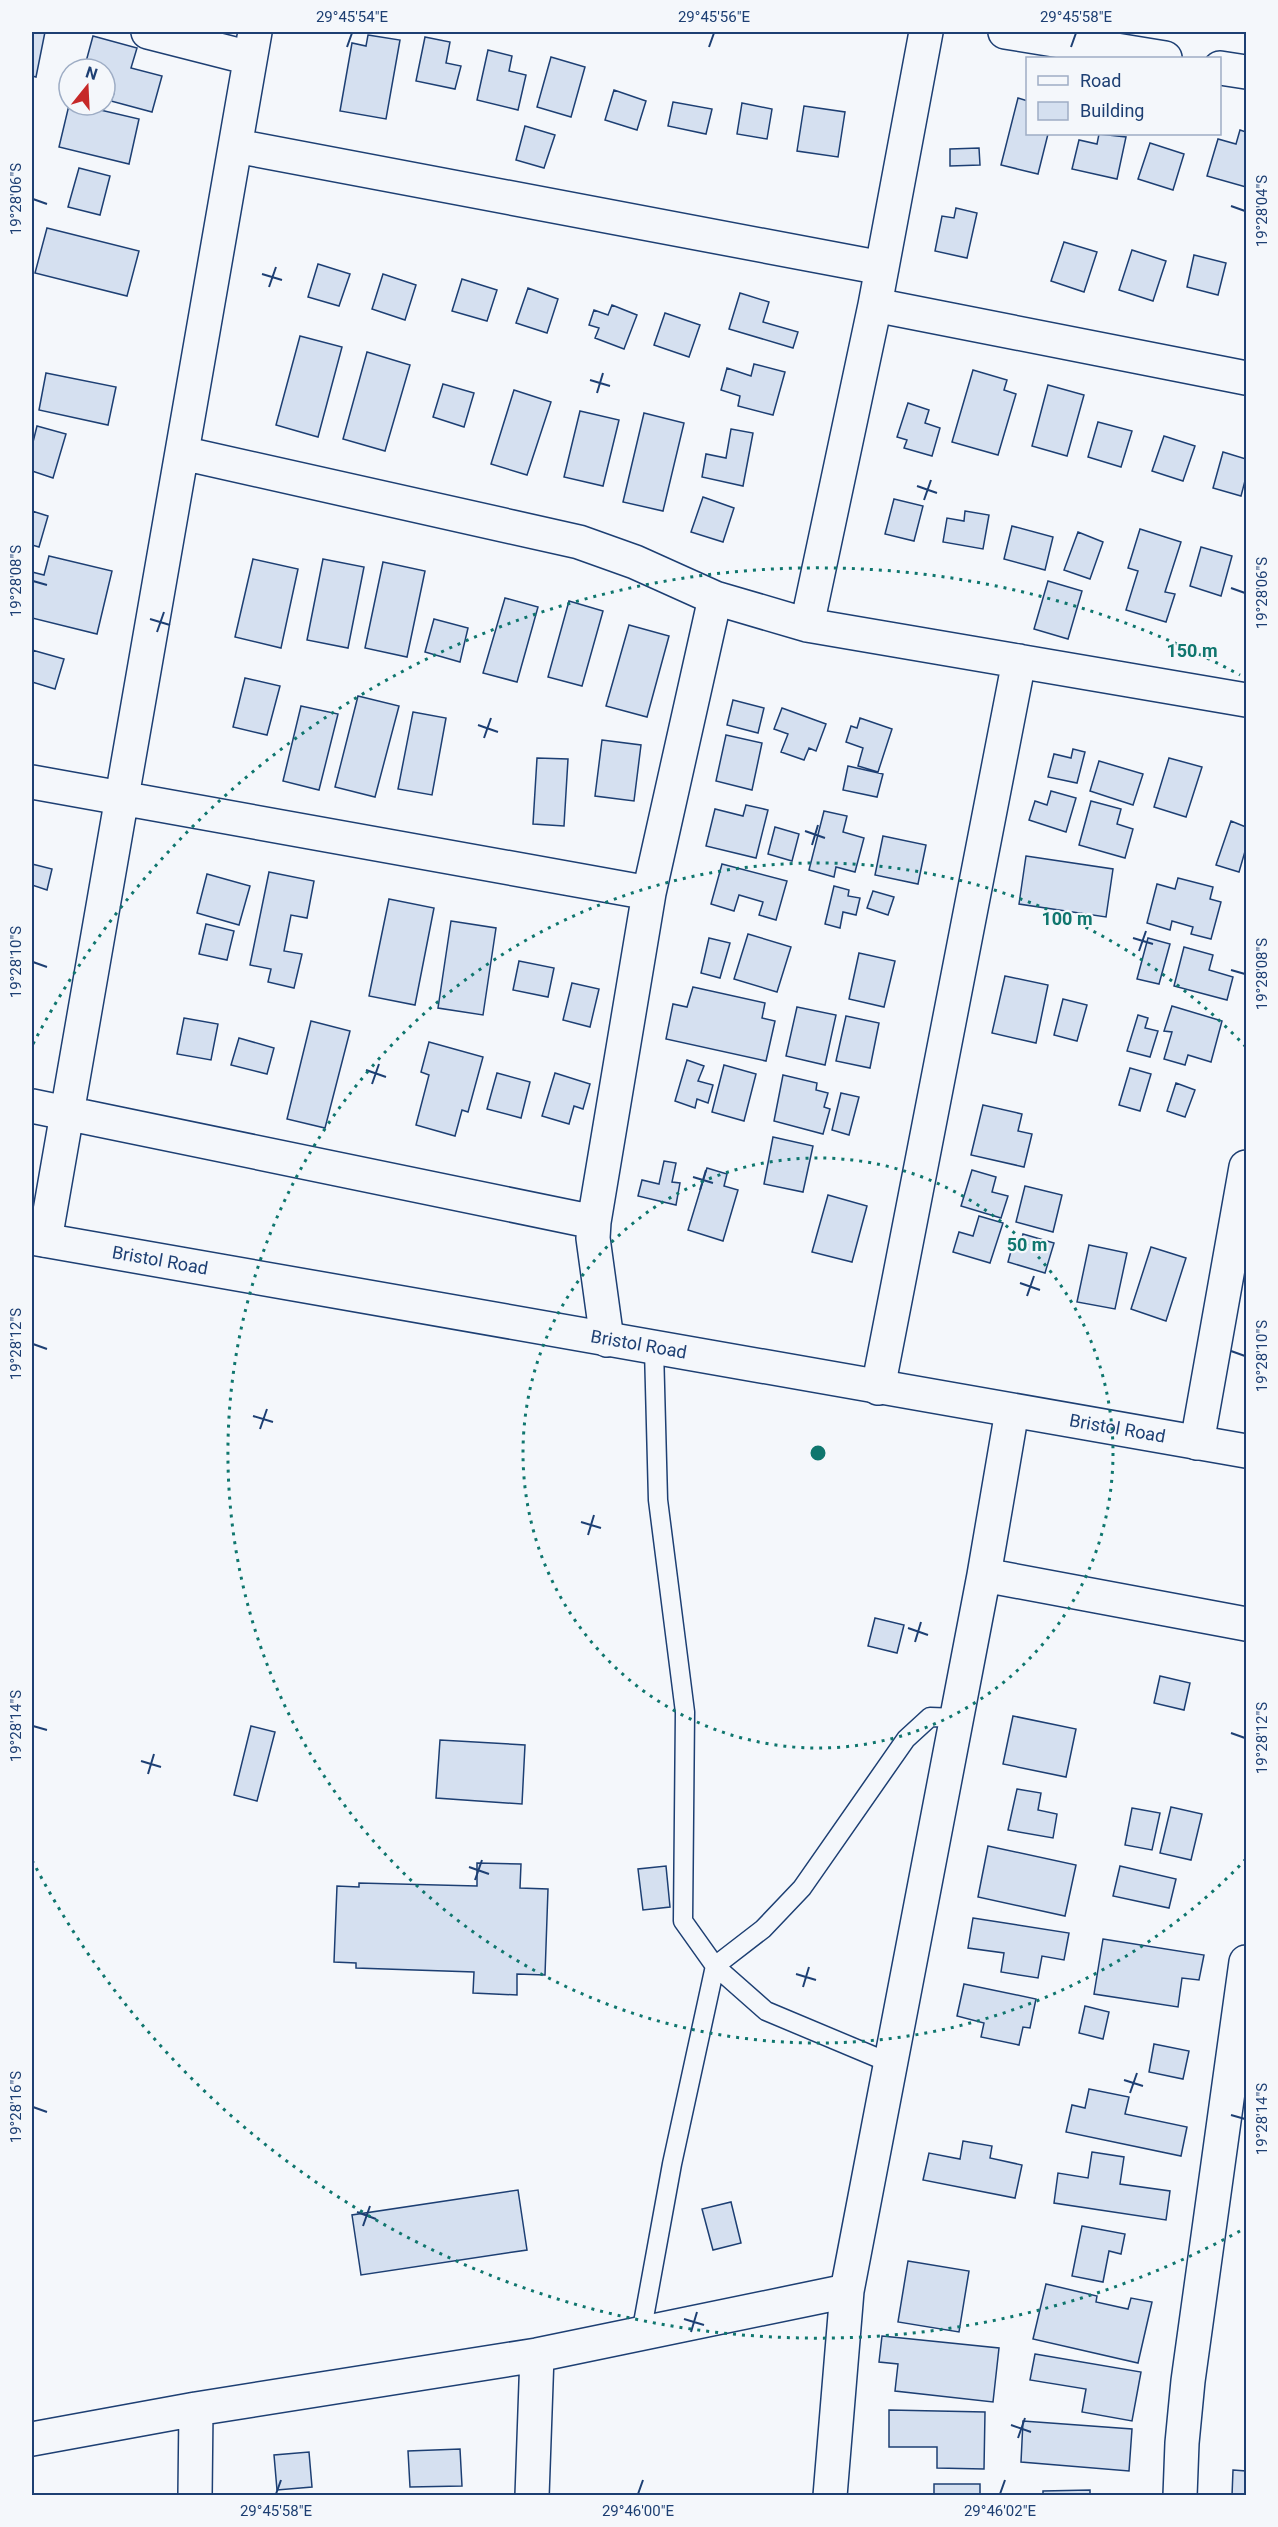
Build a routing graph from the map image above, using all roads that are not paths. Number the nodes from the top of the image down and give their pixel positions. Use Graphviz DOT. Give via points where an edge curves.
graph roads {
  1 [pos="148,32"];
  2 [pos="926,32"];
  3 [pos="1005,32"];
  4 [pos="252,45"];
  5 [pos="1159,57"];
  6 [pos="1221,68"];
  7 [pos="1246,72"];
  8 [pos="236,146"];
  9 [pos="882,268"];
  10 [pos="875,304"];
  11 [pos="1246,378"];
  12 [pos="182,453"];
  13 [pos="715,598"];
  14 [pos="807,625"];
  15 [pos="1019,661"];
  16 [pos="1246,700"];
  17 [pos="32,782"];
  18 [pos="121,798"];
  19 [pos="649,893"];
  20 [pos="32,1106"];
  21 [pos="66,1112"];
  22 [pos="1246,1167"];
  23 [pos="594,1222"];
  24 [pos="38,1239"];
  25 [pos="607,1340"];
  26 [pos="654,1348"];
  27 [pos="878,1388"];
  28 [pos="1012,1411"];
  29 [pos="1197,1443"];
  30 [pos="1246,1451"];
  31 [pos="984,1575"];
  32 [pos="1246,1624"];
  33 [pos="957,1718"];
  34 [pos="1246,1962"];
  35 [pos="715,1966"];
  36 [pos="890,2063"];
  37 [pos="847,2291"];
  38 [pos="641,2334"];
  39 [pos="537,2355"];
  40 [pos="196,2409"];
  41 [pos="32,2439"];
  42 [pos="195,2496"];
  43 [pos="532,2496"];
  44 [pos="830,2496"];
  45 [pos="1180,2496"];
  1 -- 4 [label="street"];
  2 -- 9 [label="street"];
  3 -- 5 [label="street"];
  4 -- 8 [label="street"];
  6 -- 7 [label="street"];
  8 -- 9 [label="street"];
  8 -- 12 [label="street"];
  9 -- 10 [label="street"];
  10 -- 11 [label="street"];
  10 -- 14 [label="street"];
  12 -- 13 [label="street" via="579,542"];
  12 -- 18 [label="street"];
  13 -- 14 [label="street"];
  13 -- 19 [label="street"];
  14 -- 15 [label="street"];
  15 -- 16 [label="street"];
  15 -- 27 [label="street"];
  17 -- 18 [label="street"];
  18 -- 19 [label="street"];
  18 -- 21 [label="street"];
  19 -- 23 [label="street"];
  20 -- 21 [label="street"];
  21 -- 23 [label="street"];
  21 -- 24 [label="street"];
  22 -- 29 [label="street"];
  23 -- 25 [label="street"];
  24 -- 25 [label="street, Bristol Road"];
  25 -- 26 [label="street, Bristol Road"];
  26 -- 27 [label="street, Bristol Road"];
  26 -- 35 [label="lane" via="657,1500 685,1712 683,1921"];
  27 -- 28 [label="street, Bristol Road"];
  28 -- 29 [label="street, Bristol Road"];
  28 -- 31 [label="street"];
  29 -- 30 [label="street, Bristol Road"];
  31 -- 32 [label="street"];
  31 -- 33 [label="street"];
  33 -- 35 [label="lane" via="930,1717 906,1739 802,1888 763,1929"];
  33 -- 36 [label="street"];
  34 -- 45 [label="street" via="1188,2381"];
  35 -- 36 [label="lane" via="766,2011"];
  35 -- 38 [label="lane" via="672,2164"];
  36 -- 37 [label="street"];
  37 -- 38 [label="street"];
  37 -- 44 [label="street"];
  38 -- 39 [label="street"];
  39 -- 40 [label="street"];
  39 -- 43 [label="street"];
  40 -- 41 [label="street"];
  40 -- 42 [label="street"];
}
